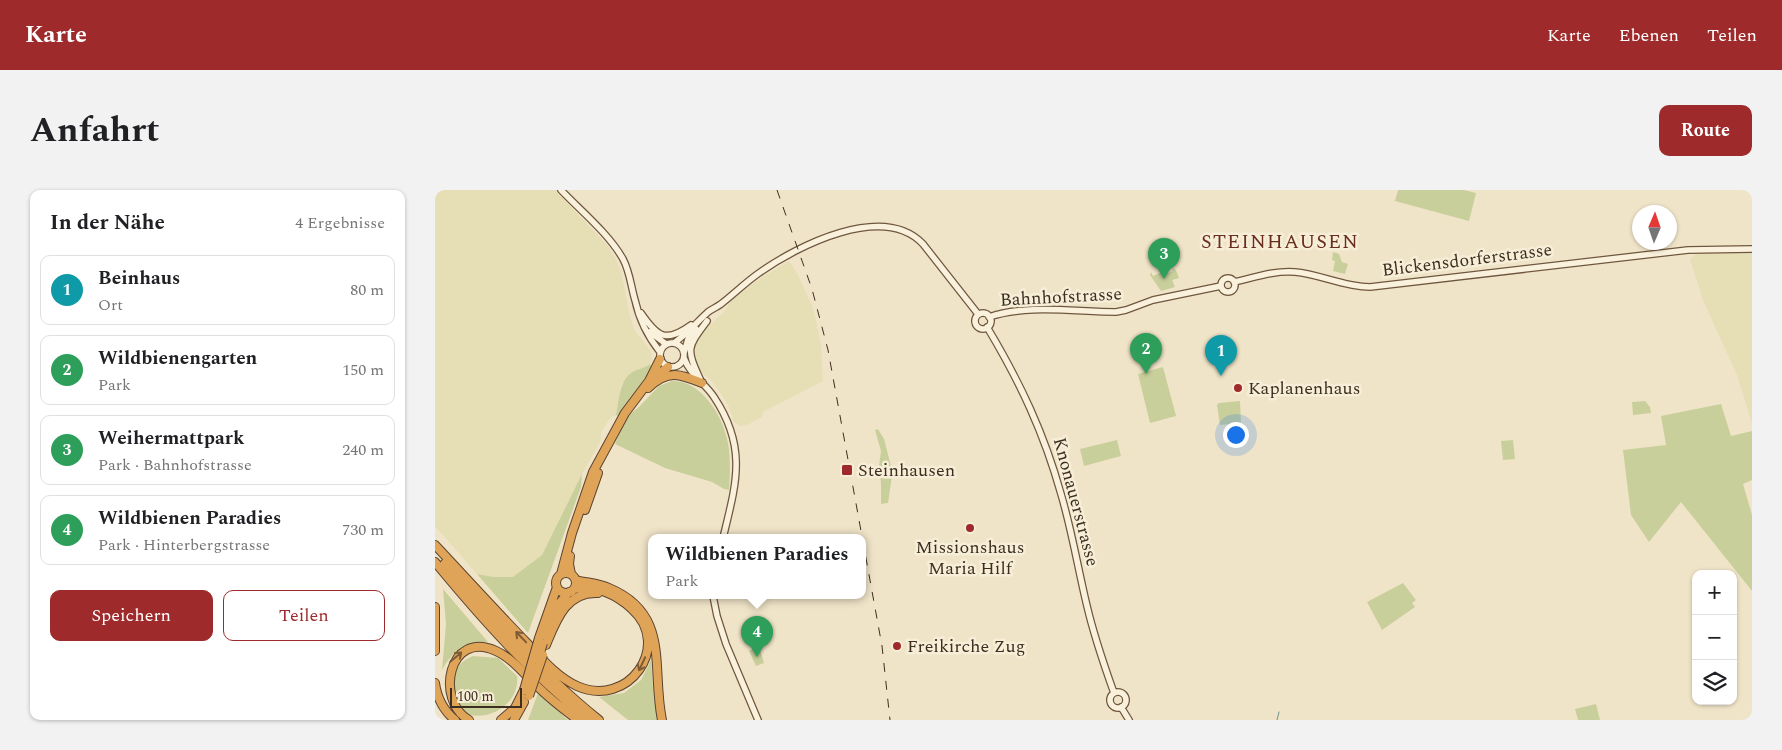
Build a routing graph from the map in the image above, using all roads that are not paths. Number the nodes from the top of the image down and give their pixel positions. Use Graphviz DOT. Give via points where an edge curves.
graph roads {
  1 [pos="561,190"];
  2 [pos="1752,249"];
  3 [pos="1234,282"];
  4 [pos="1221,286"];
  5 [pos="636,305"];
  6 [pos="718,306"];
  7 [pos="707,314"];
  8 [pos="978,314"];
  9 [pos="989,316"];
  10 [pos="641,318"];
  11 [pos="707,321"];
  12 [pos="987,328"];
  13 [pos="674,343"];
  14 [pos="665,344"];
  15 [pos="660,356"];
  16 [pos="684,356"];
  17 [pos="672,367"];
  18 [pos="693,374"];
  19 [pos="649,381"];
  20 [pos="702,383"];
  21 [pos="636,400"];
  22 [pos="609,443"];
  23 [pos="724,534"];
  24 [pos="435,545"];
  25 [pos="435,550"];
  26 [pos="435,562"];
  27 [pos="561,574"];
  28 [pos="573,577"];
  29 [pos="557,587"];
  30 [pos="571,591"];
  31 [pos="615,597"];
  32 [pos="714,599"];
  33 [pos="435,607"];
  34 [pos="543,642"];
  35 [pos="435,651"];
  36 [pos="435,683"];
  37 [pos="527,693"];
  38 [pos="1114,694"];
  39 [pos="1121,707"];
  40 [pos="455,720"];
  41 [pos="469,720"];
  42 [pos="501,720"];
  43 [pos="514,720"];
  44 [pos="520,720"];
  45 [pos="578,720"];
  46 [pos="589,720"];
  47 [pos="599,720"];
  48 [pos="663,720"];
  49 [pos="758,720"];
  50 [pos="1129,720"];
  1 -- 5 [label="street" via="614,246 626,266"];
  2 -- 3 [label="street, Blickensdorferstrasse" via="1705,249 1370,287 1345,285 1293,272 1272,273"];
  3 -- 4 [label="street" via="1227,278 1221,281"];
  3 -- 4 [label="street" via="1229,292"];
  4 -- 9 [label="street, Bahnhofstrasse" via="1153,300 1116,312 1019,310"];
  5 -- 7 [label="street" via="649,326 665,336 679,333"];
  5 -- 10 [label="street"];
  6 -- 7 [label="street"];
  6 -- 8 [label="street" via="759,272 794,252 851,230 889,227 920,240"];
  6 -- 11 [label="street"];
  7 -- 13 [label="street"];
  8 -- 9 [label="street"];
  8 -- 12 [label="street" via="976,326"];
  9 -- 12 [label="street"];
  10 -- 14 [label="street" via="653,336"];
  10 -- 15 [label="street"];
  11 -- 16 [label="street" via="688,339"];
  11 -- 20 [label="street" via="693,340 690,354"];
  12 -- 38 [label="street, Knonauerstrasse" via="1017,378 1051,461 1093,632"];
  13 -- 14 [label="street"];
  13 -- 16 [label="street" via="681,347"];
  14 -- 15 [label="street"];
  15 -- 17 [label="street" via="663,364"];
  15 -- 19 [label="highway"];
  16 -- 17 [label="street" via="681,364"];
  16 -- 18 [label="street"];
  17 -- 18 [label="street"];
  17 -- 19 [label="highway"];
  18 -- 20 [label="street"];
  19 -- 21 [label="highway"];
  20 -- 21 [label="highway" via="679,375 667,376 652,384"];
  20 -- 23 [label="street" via="725,417 737,456 735,484"];
  21 -- 22 [label="highway"];
  22 -- 27 [label="highway" via="587,488"];
  22 -- 28 [label="highway" via="571,552 569,564"];
  31 -- 24 [label="highway, one-way" via="634,610 641,621 647,641 645,657 637,674 625,684 609,691 587,690 567,680 537,654"];
  25 -- 47 [label="highway" via="514,642"];
  26 -- 46 [label="highway" via="513,651"];
  27 -- 28 [label="highway"];
  27 -- 29 [label="highway"];
  28 -- 30 [label="highway"];
  28 -- 48 [label="highway" via="623,594 645,615 654,642"];
  29 -- 30 [label="highway" via="563,593"];
  29 -- 34 [label="highway"];
  30 -- 31 [label="highway" via="594,588"];
  30 -- 34 [label="highway" via="556,607"];
  31 -- 34 [label="highway" via="594,593 574,599 559,615"];
  32 -- 49 [label="street" via="726,644"];
  33 -- 35 [label="highway"];
  34 -- 37 [label="highway, bridge"];
  36 -- 40 [label="highway" via="441,704"];
  37 -- 42 [label="highway"];
  37 -- 43 [label="highway"];
  37 -- 44 [label="highway"];
  38 -- 39 [label="street, Knonauerstrasse" via="1112,704"];
  38 -- 39 [label="street, Knonauerstrasse" via="1120,693 1125,697"];
  39 -- 50 [label="street, Knonauerstrasse"];
  41 -- 45 [label="highway, one-way" via="457,714 447,702 443,678 453,658 467,649 479,647 506,657"];
}
